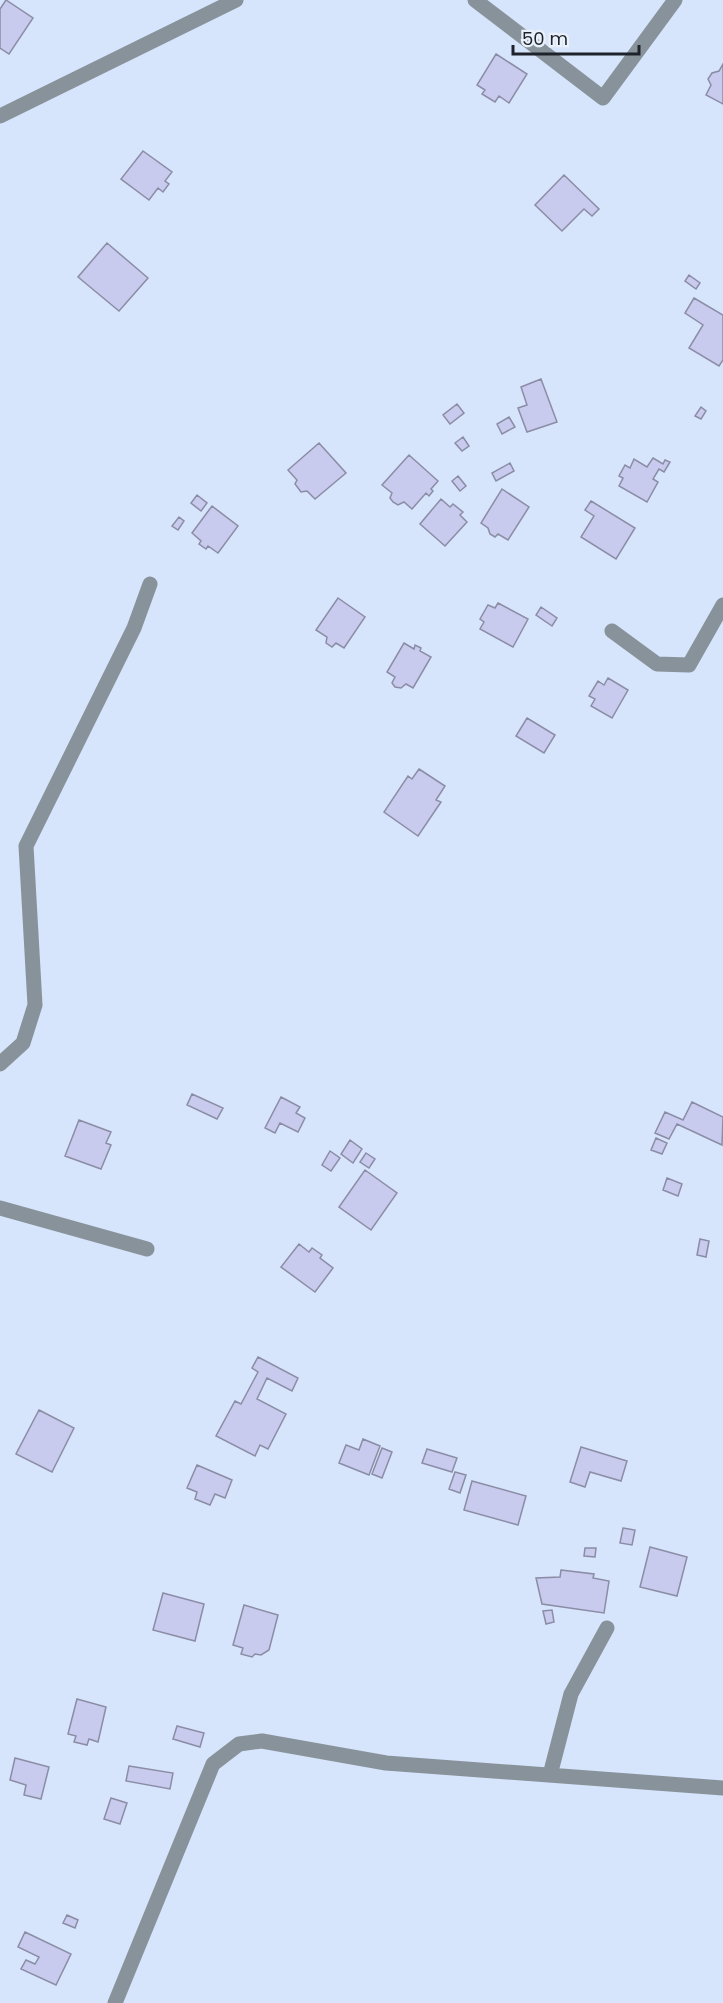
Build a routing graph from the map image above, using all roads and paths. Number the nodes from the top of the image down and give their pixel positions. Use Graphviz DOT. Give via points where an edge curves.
graph roads {
  1 [pos="236,0"];
  2 [pos="475,0"];
  3 [pos="675,0"];
  4 [pos="217,4"];
  5 [pos="0,116"];
  6 [pos="150,584"];
  7 [pos="723,605"];
  8 [pos="612,631"];
  9 [pos="0,1064"];
  10 [pos="0,1208"];
  11 [pos="147,1249"];
  12 [pos="607,1628"];
  13 [pos="550,1775"];
  14 [pos="723,1788"];
  15 [pos="116,2003"];
  1 -- 4 [label="street"];
  2 -- 3 [label="street" via="603,98"];
  4 -- 5 [label="street"];
  6 -- 9 [label="street" via="134,628 26,846 35,1005 24,1043"];
  7 -- 8 [label="street" via="689,665 657,664"];
  10 -- 11 [label="street"];
  12 -- 13 [label="street" via="571,1695"];
  13 -- 14 [label="street"];
  13 -- 15 [label="street" via="386,1763 262,1741 239,1744 213,1764"];
}
